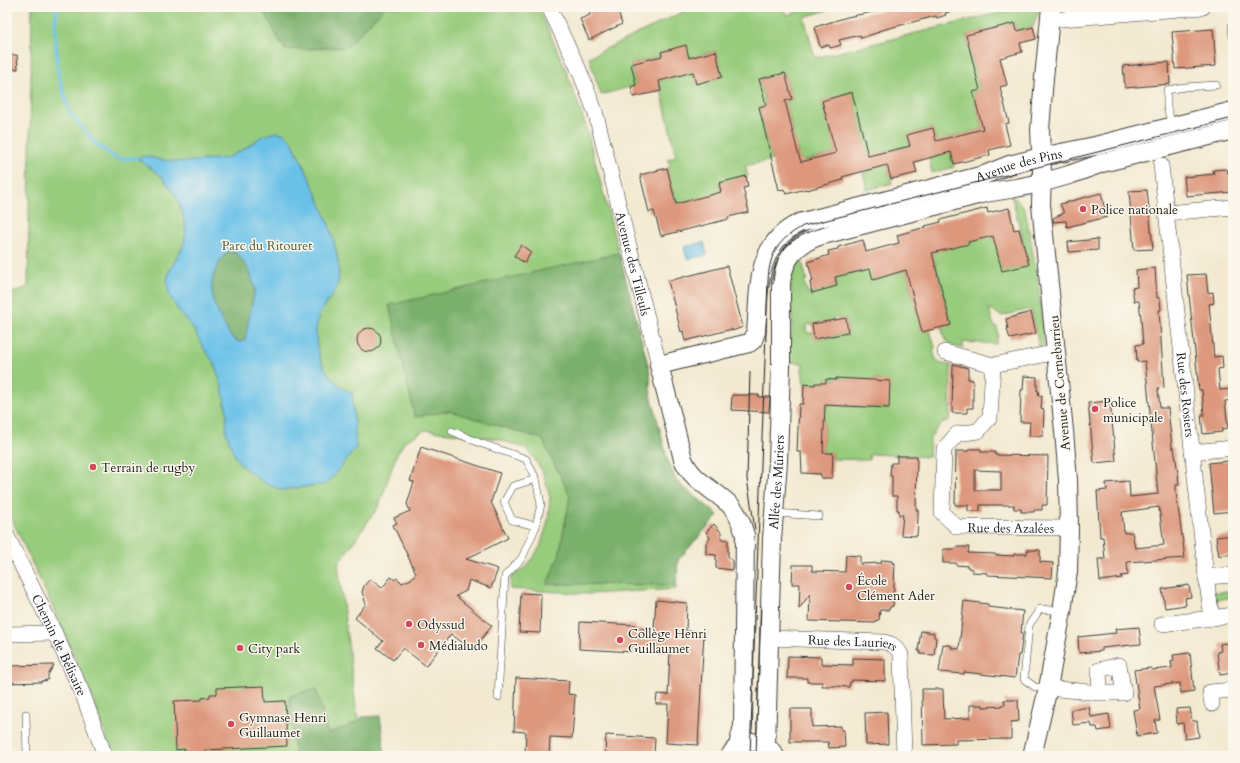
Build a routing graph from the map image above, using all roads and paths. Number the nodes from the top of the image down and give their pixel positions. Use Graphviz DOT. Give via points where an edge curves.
graph roads {
  1 [pos="549,7"];
  2 [pos="1203,7"];
  3 [pos="1050,13"];
  4 [pos="1232,26"];
  5 [pos="1233,38"];
  6 [pos="1216,85"];
  7 [pos="1233,111"];
  8 [pos="1172,127"];
  9 [pos="1233,130"];
  10 [pos="1041,157"];
  11 [pos="1161,165"];
  12 [pos="1041,183"];
  13 [pos="1233,207"];
  14 [pos="1167,213"];
  15 [pos="819,236"];
  16 [pos="945,352"];
  17 [pos="1057,352"];
  18 [pos="659,365"];
  19 [pos="993,365"];
  20 [pos="452,431"];
  21 [pos="1233,448"];
  22 [pos="1192,452"];
  23 [pos="536,479"];
  24 [pos="732,507"];
  25 [pos="773,513"];
  26 [pos="819,516"];
  27 [pos="536,526"];
  28 [pos="1069,528"];
  29 [pos="7,536"];
  30 [pos="1233,575"];
  31 [pos="1206,577"];
  32 [pos="1062,611"];
  33 [pos="1233,616"];
  34 [pos="1212,618"];
  35 [pos="1162,624"];
  36 [pos="55,633"];
  37 [pos="7,634"];
  38 [pos="769,638"];
  39 [pos="1048,688"];
  40 [pos="1233,690"];
  41 [pos="1100,693"];
  42 [pos="498,697"];
  43 [pos="1212,704"];
  44 [pos="26,714"];
  45 [pos="734,751"];
  46 [pos="771,751"];
  47 [pos="27,756"];
  48 [pos="105,756"];
  49 [pos="904,756"];
  50 [pos="1032,756"];
  1 -- 18 [label="street, Avenue des Tilleuls" via="579,70 595,112"];
  2 -- 3 [label="street"];
  3 -- 10 [label="street, Avenue de Cornebarrieu" via="1040,130"];
  4 -- 5 [label="lane"];
  6 -- 8 [label="lane" via="1167,90 1166,107"];
  7 -- 8 [label="street, Avenue des Pins"];
  8 -- 10 [label="street, Avenue des Pins"];
  9 -- 12 [label="street, Avenue des Pins" via="1102,163"];
  10 -- 12 [label="street, Avenue de Cornebarrieu"];
  10 -- 18 [label="street, Avenue des Pins" via="794,225 783,233 766,256 762,271 756,332 749,343"];
  11 -- 14 [label="street, Rue des Rosiers"];
  12 -- 15 [label="street, Avenue des Pins" via="985,193"];
  12 -- 17 [label="street, Avenue de Cornebarrieu" via="1041,205"];
  13 -- 14 [label="street"];
  14 -- 22 [label="street, Rue des Rosiers"];
  15 -- 25 [label="street, Allée des Mûriers" via="794,251 782,275 778,462"];
  16 -- 19 [label="street"];
  17 -- 19 [label="street"];
  17 -- 28 [label="street, Avenue de Cornebarrieu" via="1068,480"];
  18 -- 24 [label="street, Avenue des Tilleuls" via="687,469"];
  19 -- 28 [label="street, Rue des Azalées" via="990,417 978,431 957,434 944,449 942,513 957,527"];
  20 -- 23 [label="lane" via="526,459"];
  21 -- 22 [label="street"];
  22 -- 31 [label="street, Rue des Rosiers"];
  23 -- 27 [label="lane" via="541,504"];
  23 -- 27 [label="lane" via="513,486 504,502 512,520"];
  24 -- 45 [label="street, Allée des Mûriers" via="746,535 743,726"];
  25 -- 26 [label="lane"];
  25 -- 38 [label="street, Allée des Mûriers"];
  27 -- 42 [label="lane" via="522,558 505,576"];
  28 -- 32 [label="street, Avenue de Cornebarrieu" via="1068,571"];
  29 -- 36 [label="street, Chemin de Bélisaire"];
  30 -- 31 [label="street"];
  31 -- 34 [label="street, Rue des Rosiers"];
  32 -- 39 [label="street, Avenue de Cornebarrieu"];
  32 -- 39 [label="lane" via="1040,609 1029,625 1024,679 1035,687"];
  33 -- 34 [label="street"];
  34 -- 35 [label="street"];
  36 -- 37 [label="street"];
  36 -- 48 [label="street, Chemin de Bélisaire" via="85,700"];
  38 -- 46 [label="street, Allée des Mûriers"];
  38 -- 49 [label="street, Rue des Lauriers" via="884,642 898,648 901,655"];
  39 -- 41 [label="street"];
  39 -- 50 [label="street, Avenue de Cornebarrieu"];
  40 -- 43 [label="street" via="1210,692"];
  44 -- 47 [label="lane"];
  45 -- 46 [label="street" via="750,742 757,742"];
}
